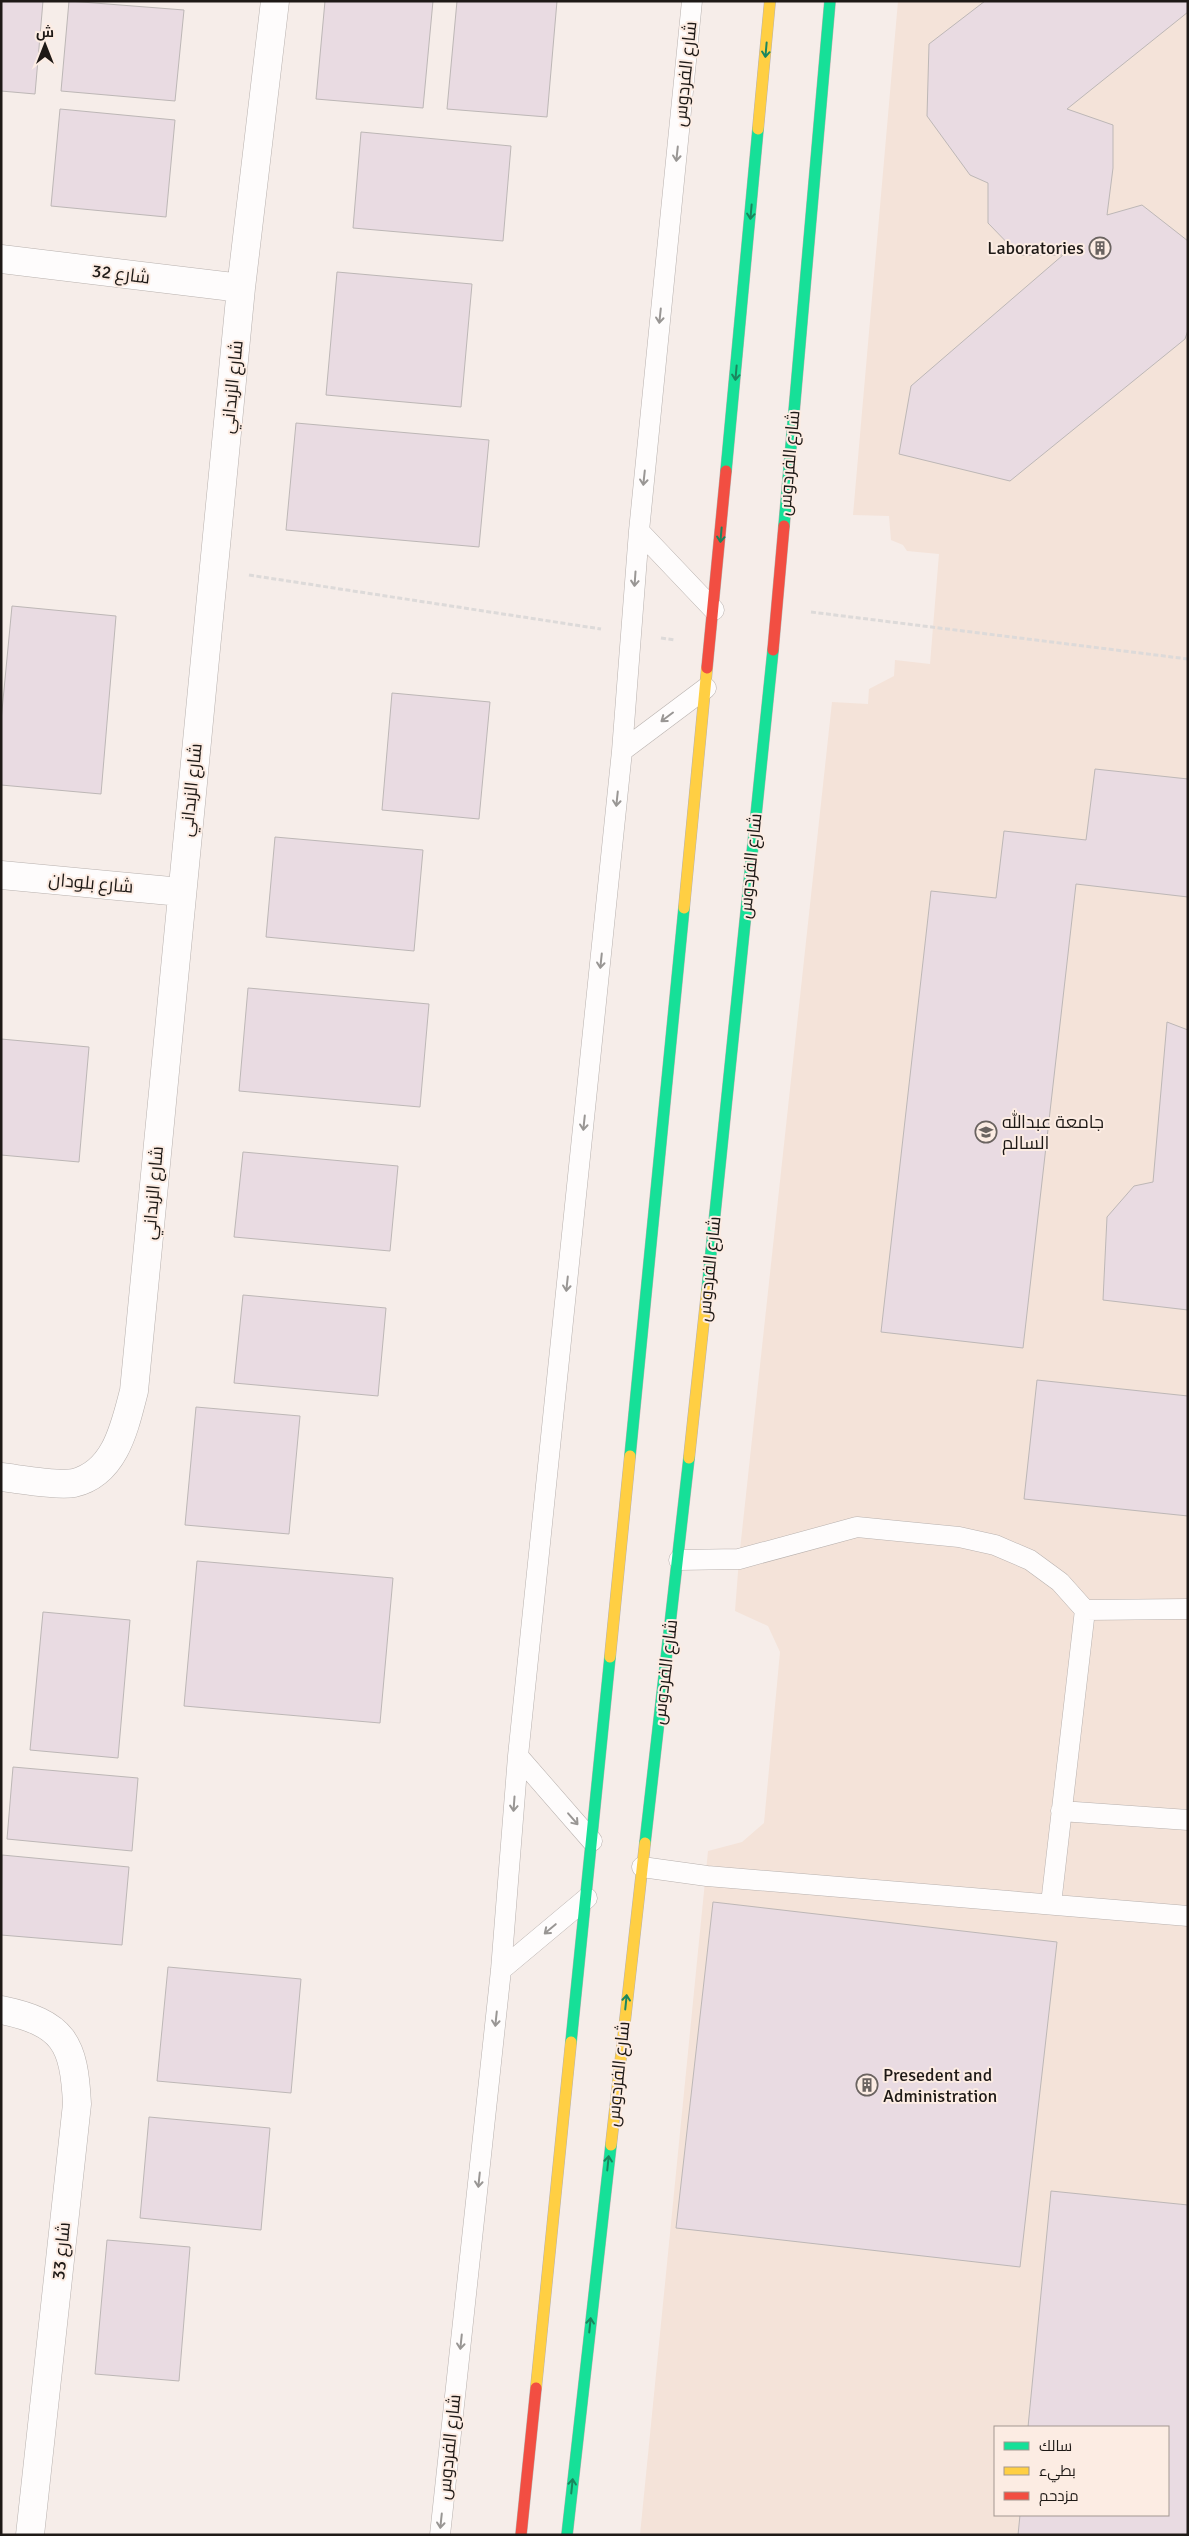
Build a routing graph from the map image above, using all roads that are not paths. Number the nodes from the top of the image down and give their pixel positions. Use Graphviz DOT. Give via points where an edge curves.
graph roads {
  1 [pos="274,1"];
  2 [pos="692,1"];
  3 [pos="770,1"];
  4 [pos="830,1"];
  5 [pos="1,259"];
  6 [pos="242,288"];
  7 [pos="639,531"];
  8 [pos="714,610"];
  9 [pos="706,688"];
  10 [pos="622,751"];
  11 [pos="1,875"];
  12 [pos="181,892"];
  13 [pos="1,1477"];
  14 [pos="679,1560"];
  15 [pos="1188,1609"];
  16 [pos="1085,1610"];
  17 [pos="518,1756"];
  18 [pos="1062,1811"];
  19 [pos="1188,1820"];
  20 [pos="592,1841"];
  21 [pos="642,1867"];
  22 [pos="587,1898"];
  23 [pos="1051,1904"];
  24 [pos="1188,1916"];
  25 [pos="501,1970"];
  26 [pos="1,2010"];
  27 [pos="30,2535"];
  28 [pos="440,2535"];
  29 [pos="521,2535"];
  30 [pos="567,2535"];
  1 -- 6 [label="street, شارع الزبداني"];
  2 -- 7 [label="lane, شارع الفردوس, one-way"];
  3 -- 8 [label="street, one-way"];
  4 -- 14 [label="street, شارع الفردوس" via="776,608"];
  5 -- 6 [label="street, شارع 32"];
  6 -- 12 [label="street, شارع الزبداني"];
  7 -- 8 [label="lane"];
  7 -- 10 [label="lane, شارع الفردوس, one-way"];
  8 -- 9 [label="street"];
  9 -- 10 [label="lane, one-way"];
  9 -- 20 [label="street"];
  10 -- 17 [label="lane, شارع الفردوس, one-way"];
  11 -- 12 [label="street, شارع بلودان"];
  12 -- 13 [label="street, شارع الزبداني" via="137,1368 124,1430 106,1461 73,1483"];
  14 -- 16 [label="lane" via="739,1559 857,1527 958,1537 995,1545 1030,1560 1060,1582"];
  14 -- 21 [label="street, شارع الفردوس"];
  15 -- 16 [label="lane"];
  16 -- 18 [label="lane"];
  17 -- 20 [label="lane, one-way"];
  17 -- 25 [label="lane, شارع الفردوس, one-way"];
  18 -- 19 [label="lane"];
  18 -- 23 [label="lane"];
  20 -- 22 [label="street"];
  21 -- 23 [label="lane" via="707,1876"];
  30 -- 21 [label="street, شارع الفردوس, one-way"];
  22 -- 25 [label="lane, one-way"];
  22 -- 29 [label="street"];
  23 -- 24 [label="lane"];
  25 -- 28 [label="lane, شارع الفردوس, one-way"];
  26 -- 27 [label="street, شارع 33" via="33,2018 62,2038 76,2071 78,2104"];
}
